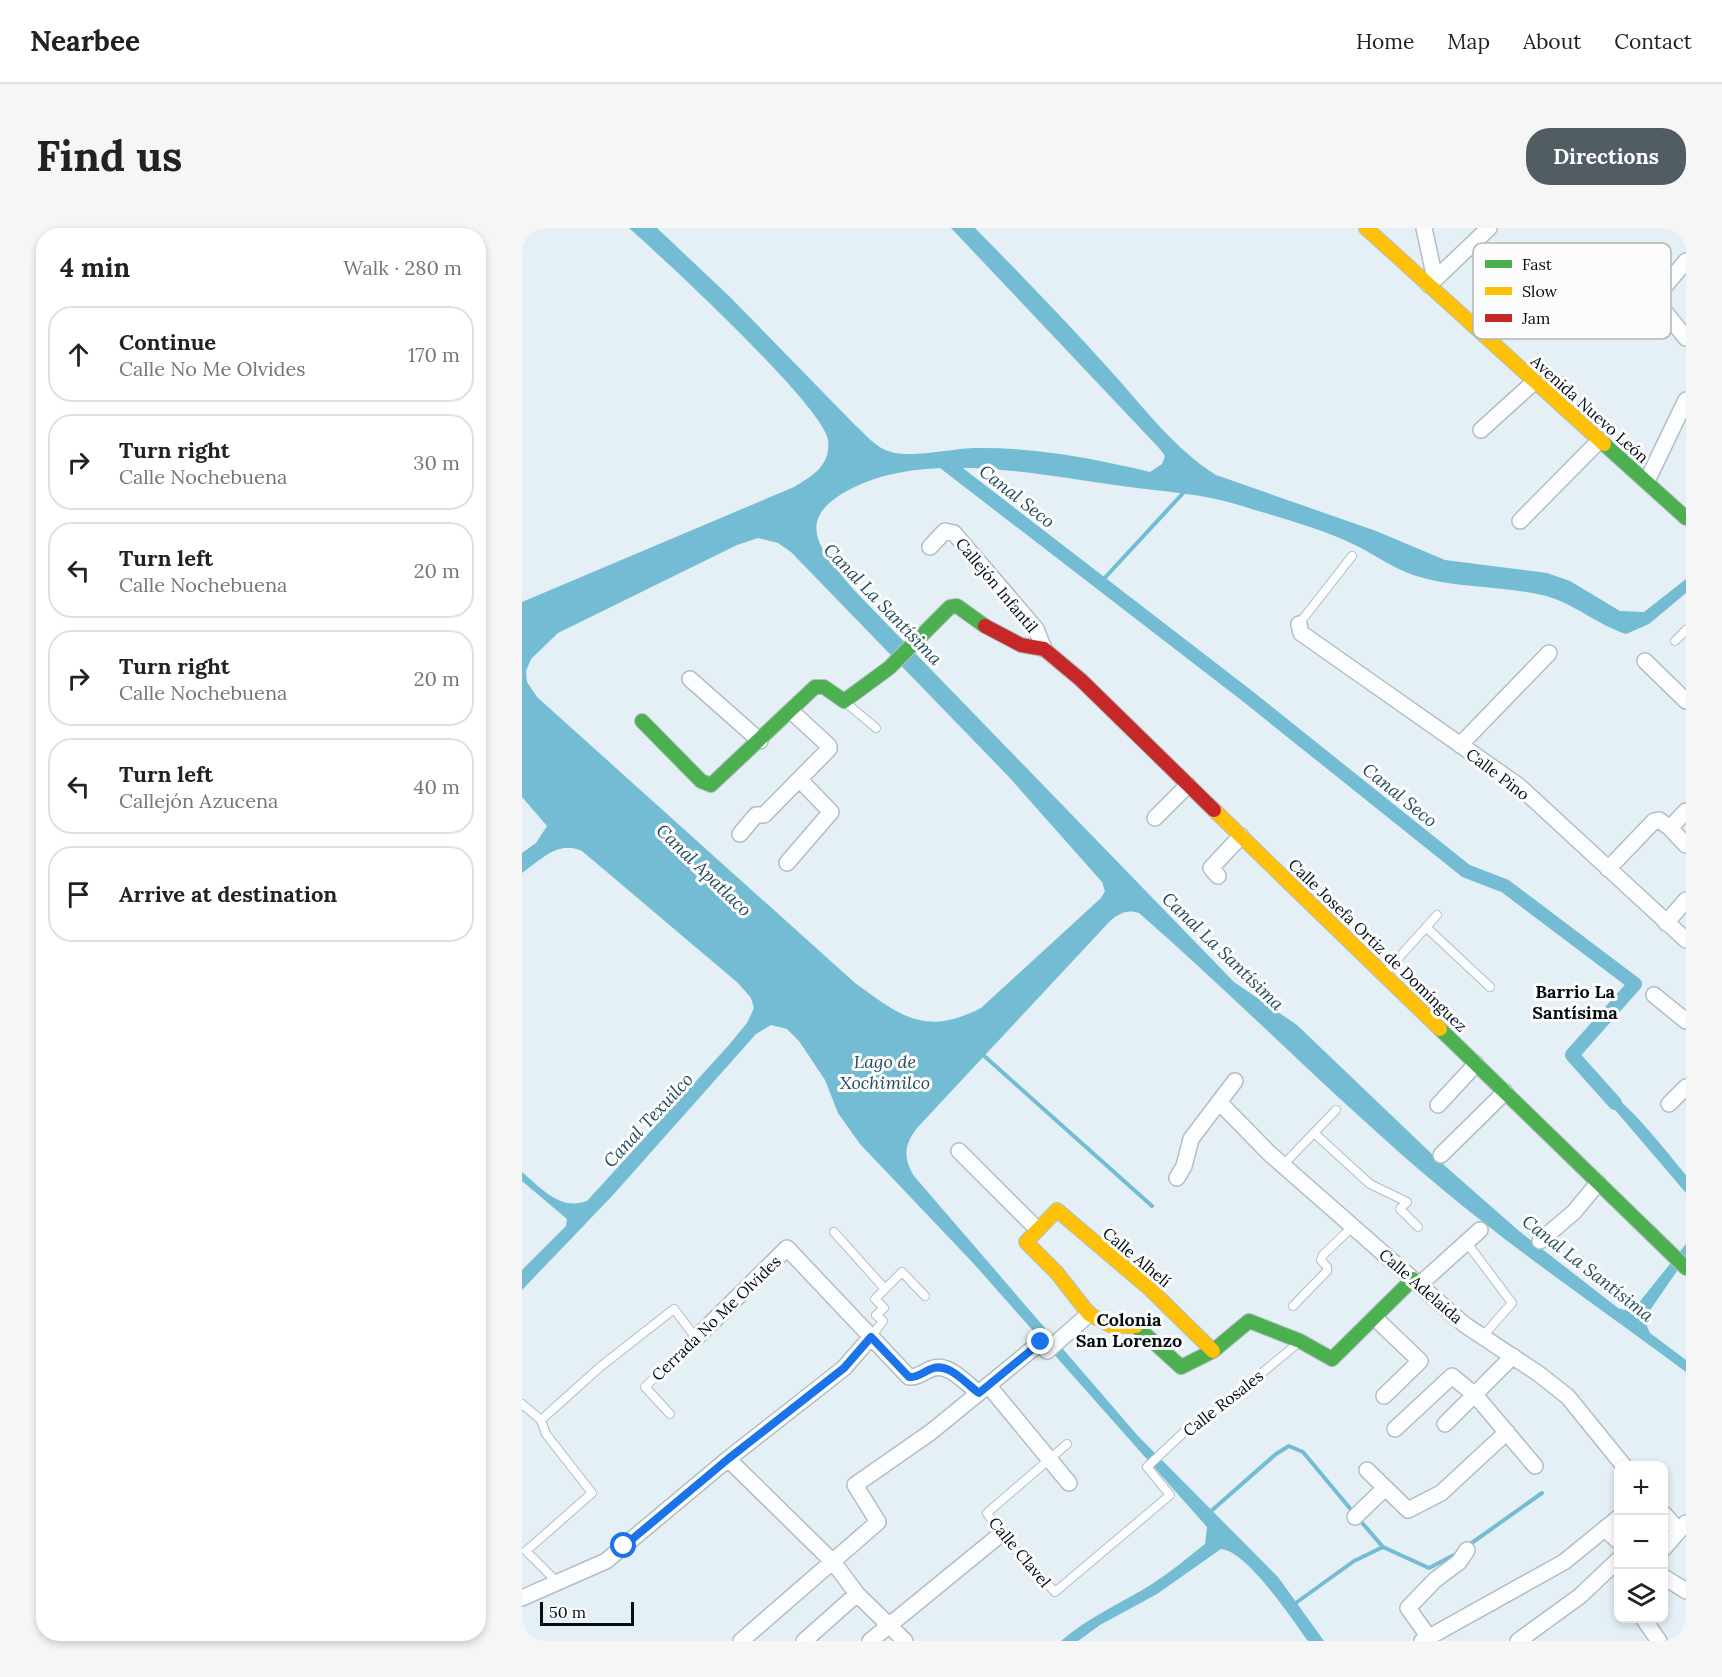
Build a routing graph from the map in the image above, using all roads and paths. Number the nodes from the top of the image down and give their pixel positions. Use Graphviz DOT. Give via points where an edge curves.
graph roads {
  1 [pos="1366,228"];
  2 [pos="1424,228"];
  3 [pos="1489,228"];
  4 [pos="1473,243"];
  5 [pos="1473,243"];
  6 [pos="1686,261"];
  7 [pos="1671,279"];
  8 [pos="1432,282"];
  9 [pos="1671,320"];
  10 [pos="1473,322"];
  11 [pos="1686,338"];
  12 [pos="1490,339"];
  13 [pos="1534,382"];
  14 [pos="1686,400"];
  15 [pos="1481,430"];
  16 [pos="1599,441"];
  17 [pos="1647,482"];
  18 [pos="1686,518"];
  19 [pos="1520,521"];
  20 [pos="930,547"];
  21 [pos="1352,556"];
  22 [pos="1299,624"];
  23 [pos="1686,630"];
  24 [pos="1675,641"];
  25 [pos="1044,649"];
  26 [pos="1549,653"];
  27 [pos="1645,661"];
  28 [pos="690,679"];
  29 [pos="844,700"];
  30 [pos="1686,701"];
  31 [pos="791,711"];
  32 [pos="642,721"];
  33 [pos="876,728"];
  34 [pos="760,741"];
  35 [pos="1460,745"];
  36 [pos="800,780"];
  37 [pos="1188,785"];
  38 [pos="1686,811"];
  39 [pos="1155,818"];
  40 [pos="1670,828"];
  41 [pos="740,834"];
  42 [pos="1241,836"];
  43 [pos="1686,845"];
  44 [pos="788,863"];
  45 [pos="1608,868"];
  46 [pos="1218,876"];
  47 [pos="1686,900"];
  48 [pos="1437,915"];
  49 [pos="1666,923"];
  50 [pos="1426,927"];
  51 [pos="1686,940"];
  52 [pos="1384,974"];
  53 [pos="1490,987"];
  54 [pos="1654,995"];
  55 [pos="1686,1021"];
  56 [pos="1476,1064"];
  57 [pos="1235,1081"];
  58 [pos="1686,1087"];
  59 [pos="1505,1092"];
  60 [pos="1220,1103"];
  61 [pos="1670,1104"];
  62 [pos="1438,1105"];
  63 [pos="1336,1110"];
  64 [pos="1314,1133"];
  65 [pos="959,1150"];
  66 [pos="1441,1155"];
  67 [pos="1283,1165"];
  68 [pos="1177,1178"];
  69 [pos="1598,1183"];
  70 [pos="1353,1226"];
  71 [pos="1418,1227"];
  72 [pos="1037,1229"];
  73 [pos="1480,1230"];
  74 [pos="834,1232"];
  75 [pos="1540,1241"];
  76 [pos="1467,1243"];
  77 [pos="1686,1268"];
  78 [pos="1416,1282"];
  79 [pos="885,1288"];
  80 [pos="925,1296"];
  81 [pos="1293,1306"];
  82 [pos="1089,1314"];
  83 [pos="1375,1318"];
  84 [pos="1482,1336"];
  85 [pos="871,1337"];
  86 [pos="696,1338"];
  87 [pos="1300,1341"];
  88 [pos="1213,1351"];
  89 [pos="1513,1356"];
  90 [pos="983,1389"];
  91 [pos="1384,1396"];
  92 [pos="1476,1396"];
  93 [pos="522,1404"];
  94 [pos="670,1414"];
  95 [pos="541,1420"];
  96 [pos="1445,1424"];
  97 [pos="1395,1429"];
  98 [pos="1507,1432"];
  99 [pos="1067,1444"];
  100 [pos="728,1459"];
  101 [pos="1049,1460"];
  102 [pos="1620,1461"];
  103 [pos="1149,1466"];
  104 [pos="1535,1466"];
  105 [pos="1367,1470"];
  106 [pos="1069,1483"];
  107 [pos="1385,1488"];
  108 [pos="1665,1515"];
  109 [pos="1355,1517"];
  110 [pos="1614,1521"];
  111 [pos="1682,1527"];
  112 [pos="1605,1529"];
  113 [pos="1001,1534"];
  114 [pos="1614,1537"];
  115 [pos="1668,1543"];
  116 [pos="1467,1550"];
  117 [pos="834,1563"];
  118 [pos="1614,1564"];
  119 [pos="1668,1579"];
  120 [pos="558,1582"];
  121 [pos="1686,1591"];
  122 [pos="857,1594"];
  123 [pos="522,1598"];
  124 [pos="1646,1623"];
  125 [pos="888,1626"];
  126 [pos="1425,1639"];
  127 [pos="741,1641"];
  128 [pos="804,1641"];
  129 [pos="870,1641"];
  130 [pos="905,1641"];
  131 [pos="1518,1641"];
  132 [pos="1659,1641"];
  1 -- 8 [label="street, Avenida Nuevo León"];
  2 -- 8 [label="street"];
  3 -- 5 [label="street"];
  4 -- 8 [label="street"];
  6 -- 7 [label="street"];
  8 -- 10 [label="street, Avenida Nuevo León"];
  9 -- 11 [label="street"];
  12 -- 13 [label="street, Avenida Nuevo León"];
  13 -- 15 [label="street"];
  13 -- 16 [label="street, Avenida Nuevo León"];
  14 -- 17 [label="street"];
  16 -- 17 [label="street, Avenida Nuevo León"];
  16 -- 19 [label="street"];
  17 -- 18 [label="street, Avenida Nuevo León"];
  20 -- 25 [label="street, Callejón Infantil" via="945,531 954,533 1036,629"];
  21 -- 22 [label="lane"];
  22 -- 35 [label="street, Calle Pino" via="1301,633"];
  23 -- 24 [label="lane"];
  25 -- 29 [label="street, Callejón Infantil" via="1021,645 957,606 950,607 889,668"];
  25 -- 37 [label="street, Calle Josefa Ortiz de Domínguez"];
  26 -- 35 [label="street"];
  27 -- 30 [label="street"];
  28 -- 34 [label="street"];
  29 -- 31 [label="street" via="820,685"];
  29 -- 33 [label="lane"];
  31 -- 34 [label="street"];
  31 -- 36 [label="street" via="830,749"];
  32 -- 34 [label="street" via="706,785 711,785"];
  35 -- 45 [label="street, Calle Pino" via="1519,786"];
  36 -- 41 [label="street" via="764,815 756,815"];
  36 -- 44 [label="street" via="831,812"];
  37 -- 39 [label="street"];
  37 -- 42 [label="street, Calle Josefa Ortiz de Domínguez"];
  38 -- 40 [label="street"];
  40 -- 43 [label="street"];
  40 -- 45 [label="street" via="1654,821"];
  42 -- 46 [label="street" via="1211,868"];
  42 -- 52 [label="street, Calle Josefa Ortiz de Domínguez"];
  45 -- 49 [label="street, Calle Pino"];
  47 -- 49 [label="street"];
  48 -- 50 [label="lane"];
  49 -- 51 [label="street, Calle Pino"];
  50 -- 52 [label="lane"];
  50 -- 53 [label="lane"];
  52 -- 56 [label="street, Calle Josefa Ortiz de Domínguez"];
  54 -- 55 [label="street"];
  56 -- 59 [label="street, Calle Josefa Ortiz de Domínguez"];
  56 -- 62 [label="street"];
  57 -- 60 [label="street"];
  58 -- 61 [label="street"];
  59 -- 66 [label="street"];
  59 -- 69 [label="street, Calle Josefa Ortiz de Domínguez"];
  60 -- 67 [label="street, Calle Adelaida"];
  60 -- 68 [label="street" via="1191,1139"];
  63 -- 64 [label="lane"];
  64 -- 67 [label="lane"];
  64 -- 71 [label="lane" via="1370,1184 1407,1202 1400,1209"];
  65 -- 72 [label="street"];
  67 -- 70 [label="street, Calle Adelaida"];
  69 -- 75 [label="street" via="1574,1212"];
  69 -- 77 [label="street, Calle Josefa Ortiz de Domínguez"];
  70 -- 78 [label="street, Calle Adelaida"];
  70 -- 81 [label="lane" via="1323,1255 1321,1260 1327,1271"];
  72 -- 82 [label="street" via="1026,1242"];
  72 -- 88 [label="street, Calle Alhelí" via="1058,1210 1150,1289"];
  73 -- 76 [label="street"];
  74 -- 79 [label="lane"];
  76 -- 78 [label="street"];
  76 -- 84 [label="lane" via="1512,1303"];
  78 -- 83 [label="street"];
  78 -- 84 [label="street, Calle Adelaida"];
  79 -- 80 [label="lane" via="902,1272"];
  79 -- 85 [label="lane" via="875,1299 884,1308 876,1315 883,1321"];
  82 -- 88 [label="street" via="1112,1326 1136,1326 1181,1367"];
  82 -- 90 [label="street" via="1047,1351 1041,1342"];
  83 -- 87 [label="street" via="1332,1359"];
  83 -- 91 [label="street" via="1420,1361"];
  84 -- 89 [label="street, Calle Adelaida"];
  85 -- 86 [label="street, Cerrada No Me Olvides" via="787,1248"];
  85 -- 90 [label="street" via="909,1377 933,1368 946,1368"];
  85 -- 100 [label="street" via="844,1368"];
  86 -- 94 [label="lane, Cerrada No Me Olvides" via="645,1387"];
  86 -- 95 [label="lane" via="674,1309"];
  87 -- 88 [label="street" via="1249,1321"];
  87 -- 103 [label="lane, Calle Rosales" via="1206,1419 1184,1432"];
  89 -- 92 [label="street"];
  89 -- 102 [label="street, Calle Adelaida" via="1568,1397"];
  90 -- 101 [label="street"];
  90 -- 117 [label="street" via="932,1432 855,1485 878,1522"];
  92 -- 96 [label="street"];
  92 -- 97 [label="street" via="1452,1376"];
  92 -- 98 [label="street"];
  93 -- 95 [label="lane"];
  95 -- 120 [label="lane" via="546,1434 592,1493 526,1551"];
  98 -- 104 [label="street"];
  98 -- 107 [label="street" via="1441,1493 1408,1510"];
  99 -- 101 [label="lane"];
  100 -- 117 [label="street"];
  100 -- 120 [label="street" via="606,1561"];
  101 -- 106 [label="street"];
  101 -- 113 [label="lane, Calle Clavel" via="987,1514"];
  103 -- 113 [label="lane, Calle Clavel" via="1170,1495 1055,1592"];
  105 -- 107 [label="street"];
  107 -- 109 [label="street"];
  108 -- 111 [label="street"];
  110 -- 112 [label="street"];
  111 -- 115 [label="street"];
  112 -- 114 [label="street"];
  112 -- 126 [label="street" via="1564,1562"];
  113 -- 125 [label="street"];
  116 -- 126 [label="street" via="1408,1608"];
  117 -- 122 [label="street"];
  117 -- 127 [label="street"];
  118 -- 131 [label="street" via="1580,1596"];
  119 -- 121 [label="street"];
  120 -- 123 [label="street"];
  122 -- 125 [label="street"];
  122 -- 128 [label="street"];
  124 -- 132 [label="street"];
  125 -- 129 [label="street"];
  125 -- 130 [label="street"];
}
